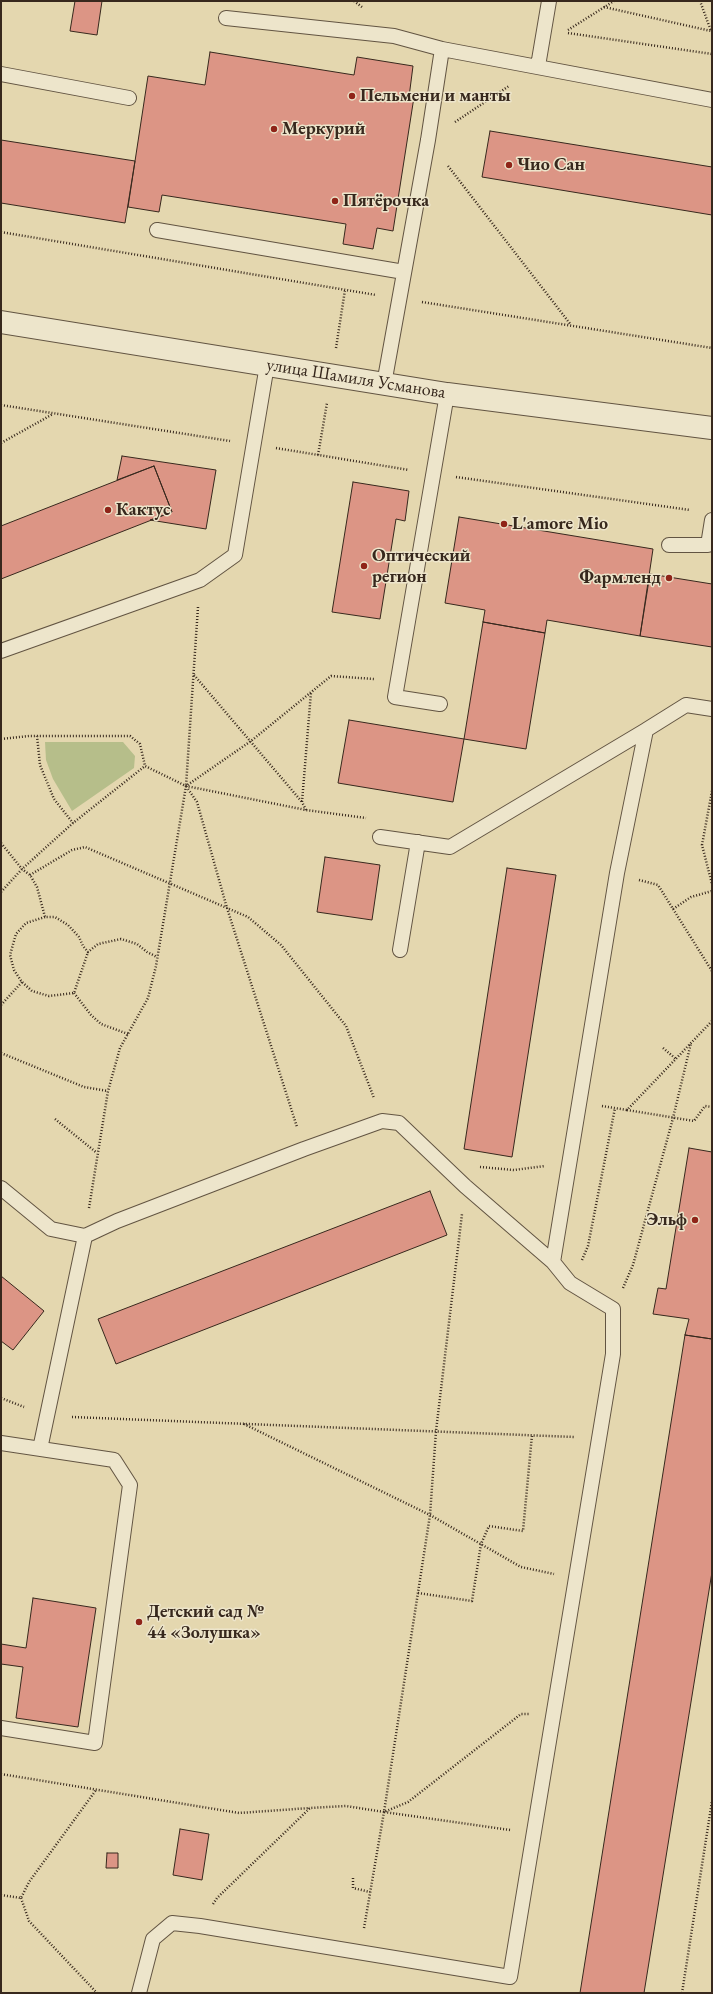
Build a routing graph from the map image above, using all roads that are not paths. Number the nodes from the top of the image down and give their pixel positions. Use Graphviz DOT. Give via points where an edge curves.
graph roads {
  1 [pos="550,1"];
  2 [pos="226,18"];
  3 [pos="442,49"];
  4 [pos="538,66"];
  5 [pos="1,74"];
  6 [pos="129,98"];
  7 [pos="712,100"];
  8 [pos="157,230"];
  9 [pos="404,272"];
  10 [pos="1,322"];
  11 [pos="267,365"];
  12 [pos="384,384"];
  13 [pos="447,394"];
  14 [pos="712,428"];
  15 [pos="712,520"];
  16 [pos="669,545"];
  17 [pos="1,651"];
  18 [pos="440,704"];
  19 [pos="712,709"];
  20 [pos="646,730"];
  21 [pos="380,837"];
  22 [pos="418,842"];
  23 [pos="400,950"];
  24 [pos="1,1188"];
  25 [pos="85,1236"];
  26 [pos="553,1262"];
  27 [pos="1,1443"];
  28 [pos="40,1449"];
  29 [pos="1,1728"];
  30 [pos="139,1993"];
  1 -- 4 [label="lane"];
  2 -- 3 [label="lane" via="394,36"];
  3 -- 4 [label="lane"];
  3 -- 9 [label="lane"];
  4 -- 7 [label="lane"];
  5 -- 6 [label="lane"];
  8 -- 9 [label="lane"];
  9 -- 12 [label="lane"];
  10 -- 11 [label="street, улица Шамиля Усманова"];
  11 -- 12 [label="street, улица Шамиля Усманова"];
  11 -- 17 [label="lane" via="235,555 200,580"];
  12 -- 13 [label="street, улица Шамиля Усманова"];
  13 -- 14 [label="street, улица Шамиля Усманова"];
  13 -- 18 [label="lane" via="394,697"];
  15 -- 16 [label="lane" via="708,545"];
  19 -- 20 [label="lane" via="686,705"];
  20 -- 22 [label="lane" via="450,847"];
  20 -- 26 [label="lane" via="617,874"];
  21 -- 22 [label="lane"];
  22 -- 23 [label="lane"];
  24 -- 25 [label="lane" via="51,1229"];
  25 -- 26 [label="lane" via="117,1221 382,1121 399,1123 465,1186"];
  25 -- 28 [label="lane"];
  26 -- 30 [label="lane" via="570,1283 613,1309 613,1354 510,1977 172,1923 153,1939"];
  27 -- 28 [label="lane"];
  28 -- 29 [label="lane" via="114,1460 130,1485 95,1743"];
}
